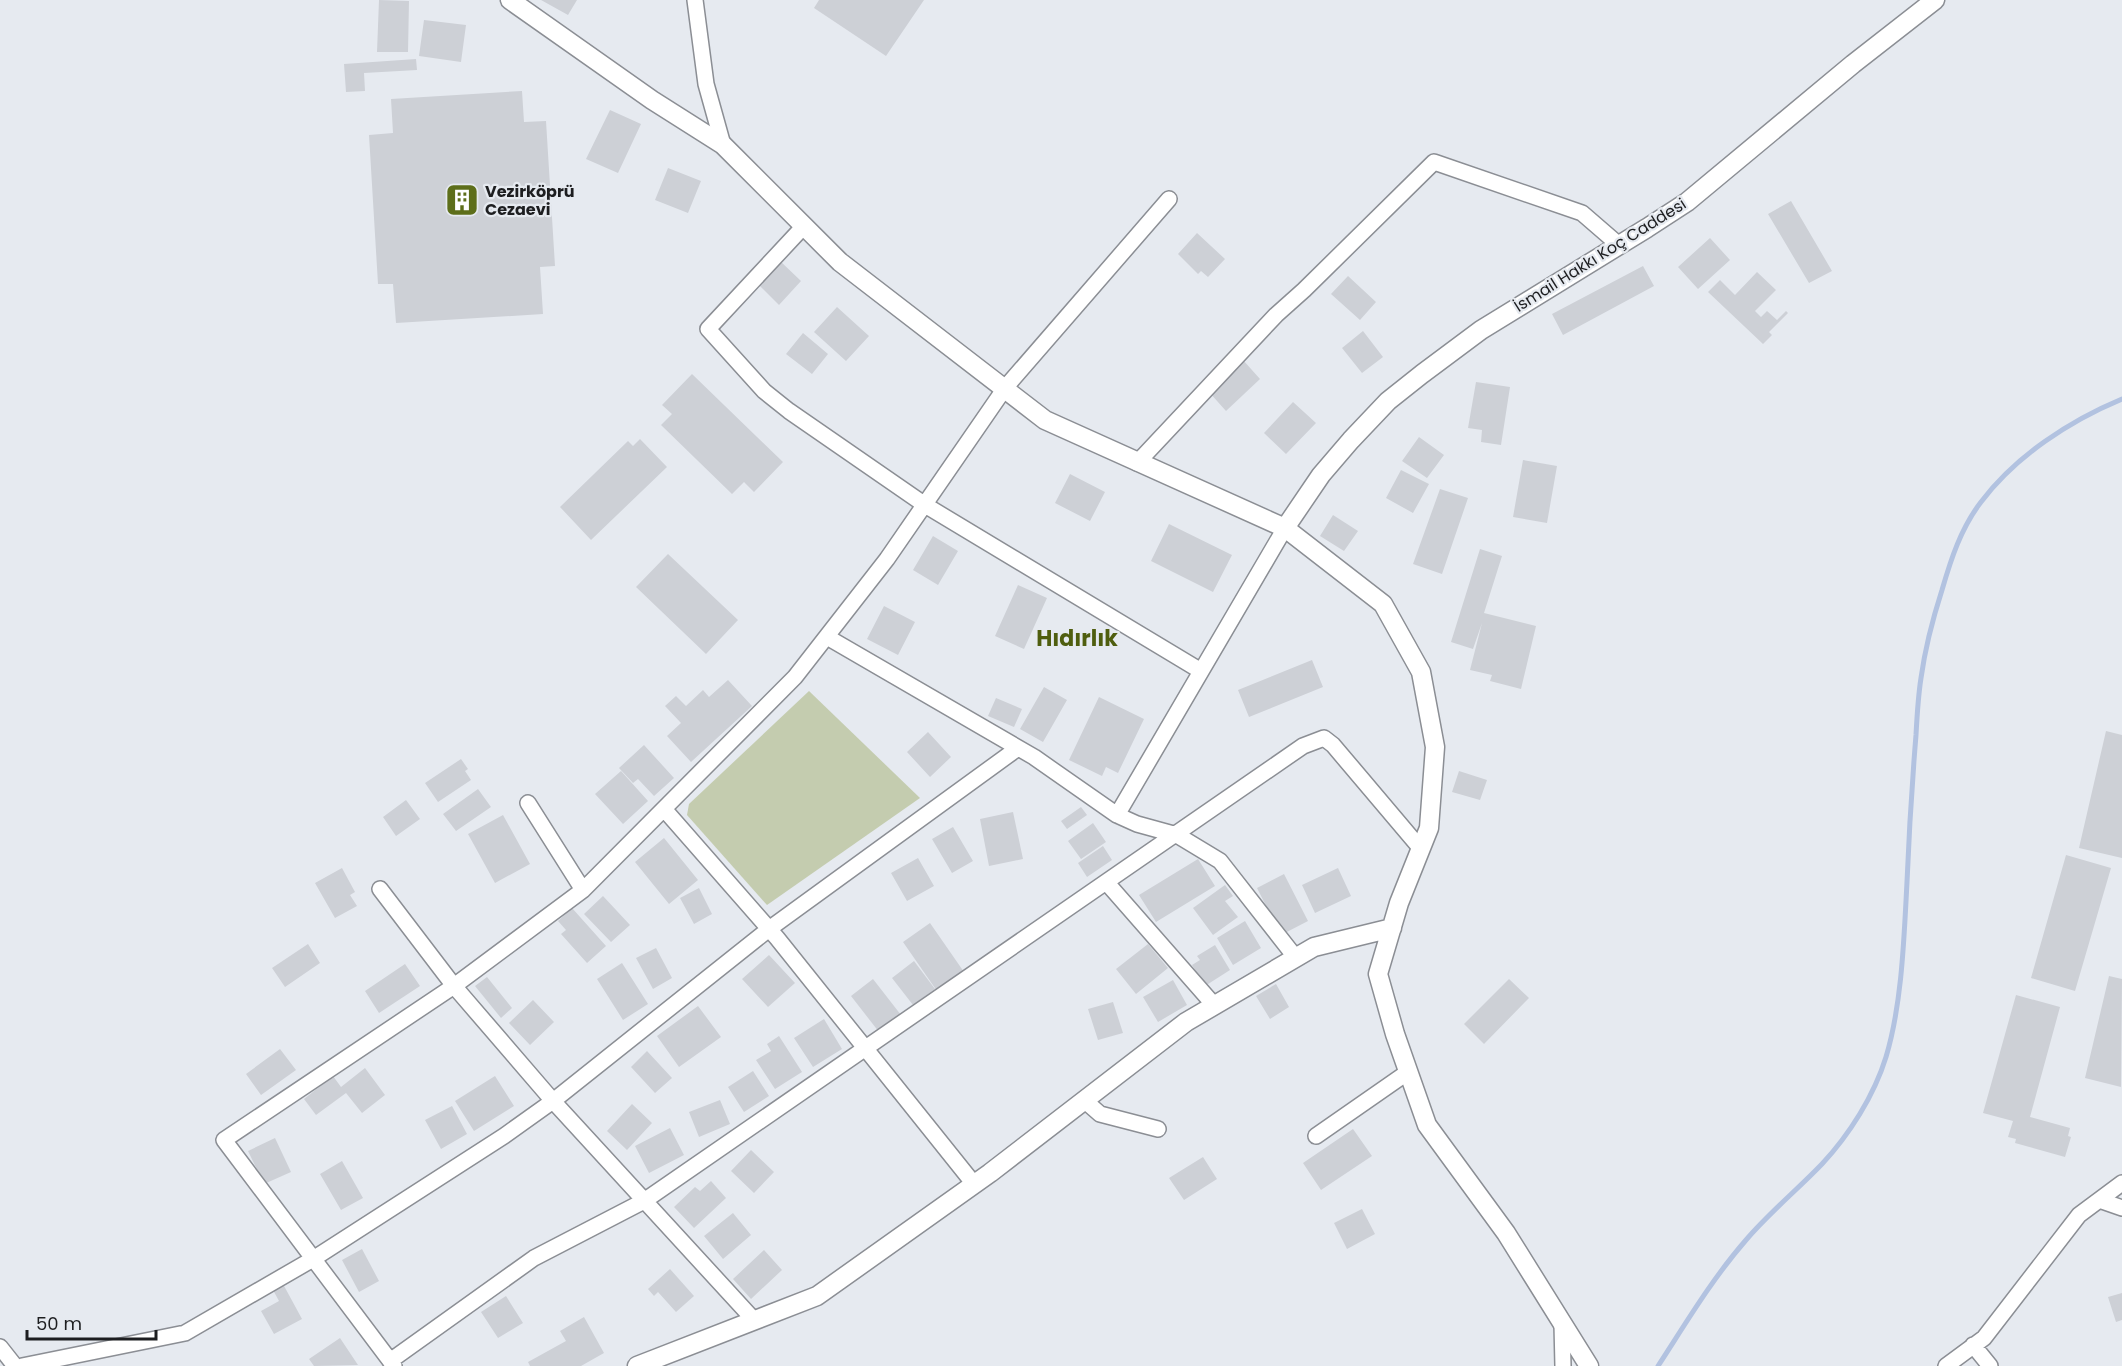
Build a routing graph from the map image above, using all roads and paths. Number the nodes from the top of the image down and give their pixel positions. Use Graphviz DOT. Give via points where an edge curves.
graph roads {
  1 [pos="510,0"];
  2 [pos="695,0"];
  3 [pos="1935,0"];
  4 [pos="723,145"];
  5 [pos="1169,199"];
  6 [pos="804,226"];
  7 [pos="1619,245"];
  8 [pos="1005,388"];
  9 [pos="1137,463"];
  10 [pos="925,505"];
  11 [pos="1285,528"];
  12 [pos="827,637"];
  13 [pos="1201,671"];
  14 [pos="1018,748"];
  15 [pos="528,803"];
  16 [pos="664,809"];
  17 [pos="1117,815"];
  18 [pos="1177,835"];
  19 [pos="1420,849"];
  20 [pos="1107,883"];
  21 [pos="380,889"];
  22 [pos="583,890"];
  23 [pos="1392,928"];
  24 [pos="769,929"];
  25 [pos="1296,958"];
  26 [pos="454,986"];
  27 [pos="1214,1005"];
  28 [pos="866,1049"];
  29 [pos="1408,1072"];
  30 [pos="1084,1100"];
  31 [pos="553,1101"];
  32 [pos="1158,1129"];
  33 [pos="1316,1136"];
  34 [pos="2122,1183"];
  35 [pos="974,1184"];
  36 [pos="2099,1200"];
  37 [pos="644,1201"];
  38 [pos="2122,1208"];
  39 [pos="313,1259"];
  40 [pos="754,1320"];
  41 [pos="1562,1324"];
  42 [pos="1973,1345"];
  43 [pos="0,1347"];
  44 [pos="392,1364"];
  45 [pos="1587,1364"];
  46 [pos="15,1366"];
  47 [pos="22,1366"];
  48 [pos="637,1366"];
  49 [pos="1563,1366"];
  50 [pos="1946,1366"];
  51 [pos="1990,1366"];
  1 -- 4 [label="street"];
  2 -- 4 [label="street" via="706,84"];
  3 -- 7 [label="street, İsmail Hakkı Koç Caddesi" via="1687,202"];
  4 -- 6 [label="street"];
  5 -- 8 [label="street"];
  6 -- 8 [label="street" via="840,262"];
  6 -- 10 [label="street" via="708,329 764,391"];
  7 -- 9 [label="street" via="1582,213 1434,162 1276,315"];
  7 -- 11 [label="street, İsmail Hakkı Koç Caddesi" via="1473,335 1388,401 1322,475"];
  8 -- 9 [label="street" via="1046,420"];
  8 -- 10 [label="street"];
  9 -- 11 [label="street"];
  10 -- 12 [label="street"];
  10 -- 13 [label="street"];
  11 -- 13 [label="street"];
  11 -- 19 [label="street" via="1383,603 1421,672 1435,747 1429,828"];
  12 -- 14 [label="street"];
  12 -- 16 [label="street" via="795,677"];
  13 -- 17 [label="street"];
  14 -- 17 [label="street"];
  14 -- 24 [label="street"];
  15 -- 22 [label="street"];
  16 -- 22 [label="street"];
  16 -- 24 [label="street"];
  17 -- 18 [label="street"];
  18 -- 19 [label="street" via="1303,746 1324,738"];
  18 -- 20 [label="street"];
  18 -- 25 [label="street" via="1220,861"];
  19 -- 23 [label="street"];
  20 -- 27 [label="street"];
  20 -- 28 [label="street"];
  21 -- 26 [label="street"];
  22 -- 26 [label="street"];
  23 -- 25 [label="street" via="1314,947"];
  23 -- 29 [label="street" via="1378,974"];
  24 -- 28 [label="street"];
  24 -- 31 [label="street"];
  25 -- 27 [label="street"];
  26 -- 31 [label="street"];
  26 -- 39 [label="street" via="224,1140"];
  27 -- 30 [label="street"];
  28 -- 35 [label="street"];
  28 -- 37 [label="street"];
  29 -- 33 [label="street"];
  29 -- 41 [label="street" via="1427,1125 1506,1233"];
  30 -- 32 [label="street" via="1100,1114"];
  30 -- 35 [label="street"];
  31 -- 37 [label="street"];
  31 -- 39 [label="street"];
  34 -- 36 [label="street"];
  35 -- 40 [label="street" via="817,1296"];
  36 -- 38 [label="street"];
  36 -- 42 [label="street" via="2079,1215 1984,1338"];
  37 -- 40 [label="street"];
  37 -- 44 [label="street" via="534,1258"];
  39 -- 44 [label="street"];
  39 -- 47 [label="street" via="185,1334"];
  40 -- 48 [label="street"];
  41 -- 45 [label="street"];
  41 -- 49 [label="street"];
  42 -- 50 [label="street"];
  42 -- 51 [label="street"];
  43 -- 46 [label="street"];
}
